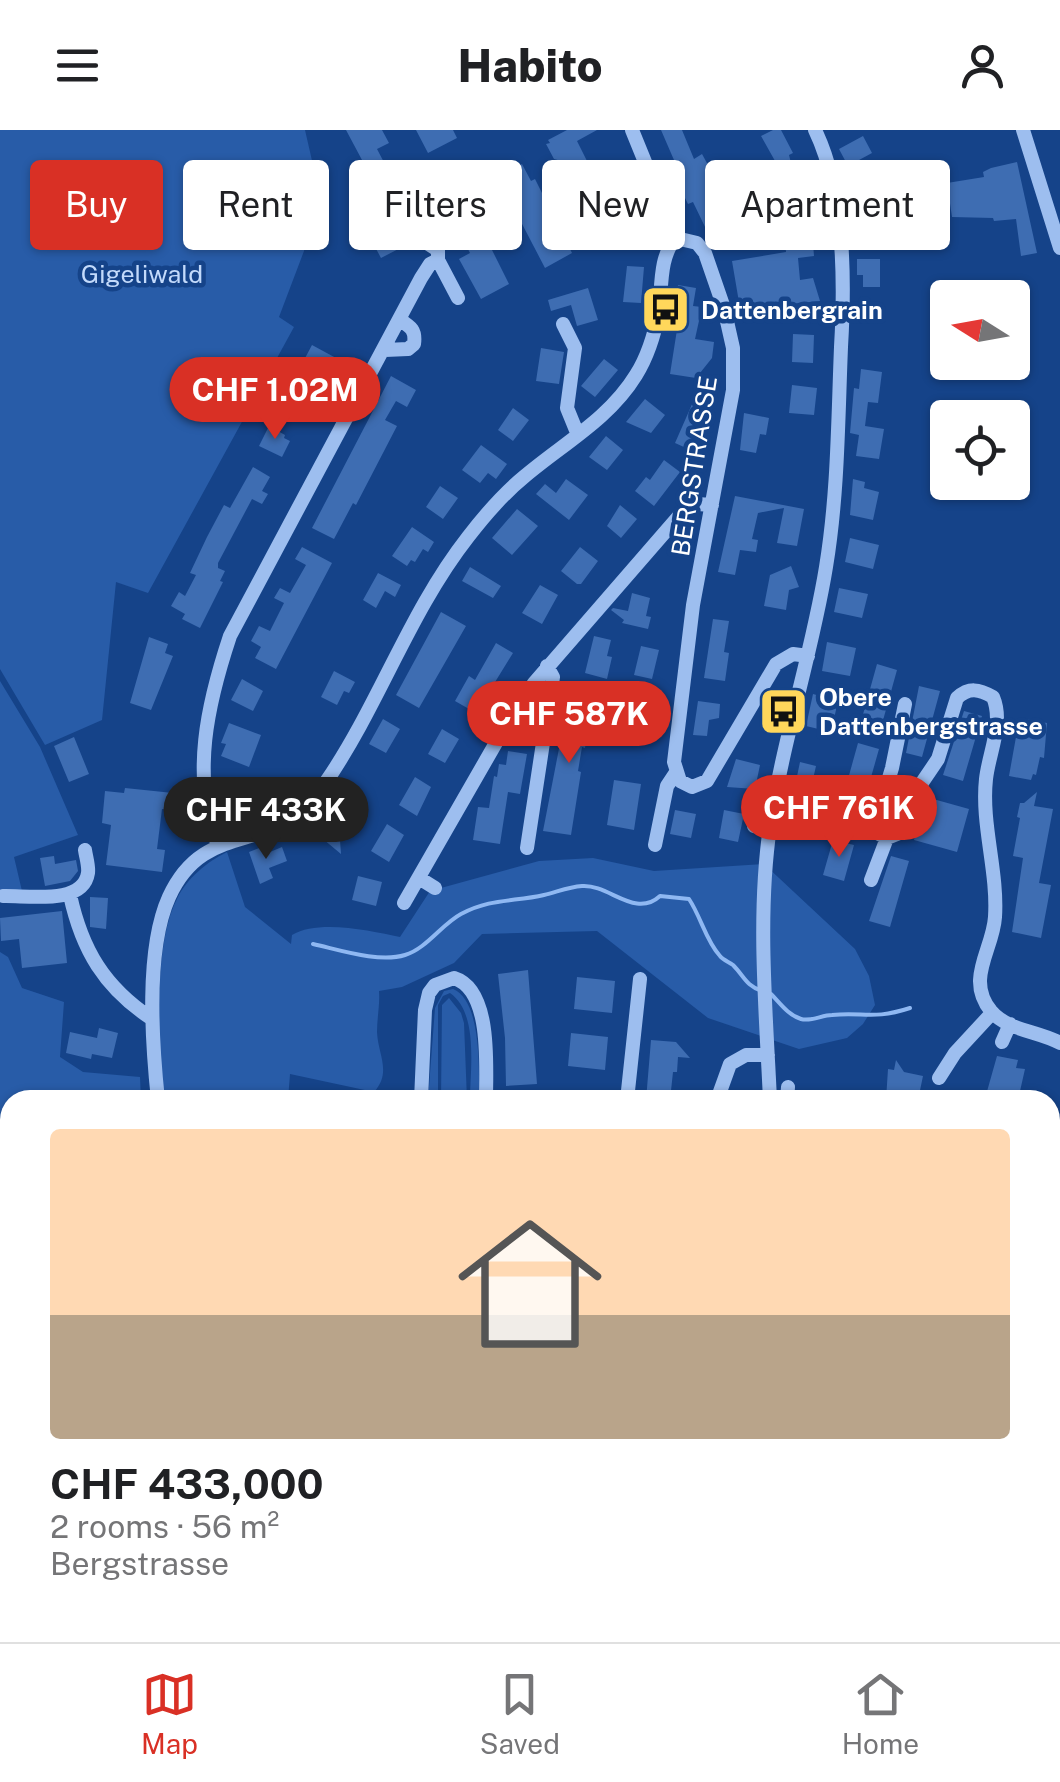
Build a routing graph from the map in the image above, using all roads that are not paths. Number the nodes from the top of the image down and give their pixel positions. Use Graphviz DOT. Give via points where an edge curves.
graph roads {
  1 [pos="632,130"];
  2 [pos="814,130"];
  3 [pos="1024,130"];
  4 [pos="644,160"];
  5 [pos="685,239"];
  6 [pos="1060,248"];
  7 [pos="438,250"];
  8 [pos="669,250"];
  9 [pos="434,262"];
  10 [pos="458,298"];
  11 [pos="400,320"];
  12 [pos="563,324"];
  13 [pos="385,350"];
  14 [pos="578,435"];
  15 [pos="712,505"];
  16 [pos="808,656"];
  17 [pos="547,666"];
  18 [pos="905,704"];
  19 [pos="675,774"];
  20 [pos="754,826"];
  21 [pos="770,829"];
  22 [pos="887,838"];
  23 [pos="218,845"];
  24 [pos="655,845"];
  25 [pos="528,848"];
  26 [pos="85,850"];
  27 [pos="418,878"];
  28 [pos="871,880"];
  29 [pos="436,888"];
  30 [pos="70,895"];
  31 [pos="3,896"];
  32 [pos="404,902"];
  33 [pos="640,979"];
  34 [pos="992,1013"];
  35 [pos="152,1019"];
  36 [pos="1010,1024"];
  37 [pos="1002,1042"];
  38 [pos="1060,1043"];
  39 [pos="768,1055"];
  40 [pos="939,1078"];
  41 [pos="157,1090"];
  42 [pos="422,1090"];
  43 [pos="486,1090"];
  44 [pos="628,1090"];
  45 [pos="720,1090"];
  46 [pos="770,1090"];
  1 -- 4 [label="street"];
  2 -- 16 [label="street" via="837,218 844,306 832,518"];
  3 -- 6 [label="street"];
  5 -- 15 [label="street, BERGSTRASSE" via="705,253 733,348"];
  7 -- 9 [label="street"];
  8 -- 14 [label="street" via="644,361 621,396"];
  9 -- 10 [label="street"];
  9 -- 11 [label="street"];
  11 -- 13 [label="street"];
  11 -- 13 [label="street" via="416,334 414,344"];
  12 -- 14 [label="street" via="575,348 567,408"];
  13 -- 23 [label="street" via="220,664 205,728 204,775"];
  14 -- 23 [label="street" via="520,480 457,552 340,743 328,779 299,814"];
  15 -- 17 [label="street" via="686,508"];
  15 -- 19 [label="street, BERGSTRASSE" via="693,606"];
  16 -- 19 [label="street" via="793,654 776,664 708,781 692,787"];
  16 -- 21 [label="street"];
  17 -- 25 [label="street" via="554,678"];
  17 -- 27 [label="street"];
  18 -- 22 [label="street" via="877,818 879,834"];
  19 -- 24 [label="street, BERGSTRASSE" via="666,786"];
  20 -- 21 [label="street"];
  21 -- 39 [label="street"];
  22 -- 28 [label="street"];
  22 -- 34 [label="street" via="904,827 914,793 938,759 956,698 972,690 993,697 998,718 985,784 995,916 979,978"];
  23 -- 35 [label="street" via="188,870 166,904"];
  26 -- 30 [label="street" via="89,872"];
  27 -- 29 [label="street"];
  27 -- 32 [label="street"];
  30 -- 31 [label="street"];
  30 -- 35 [label="street" via="84,946 122,996"];
  33 -- 44 [label="street"];
  34 -- 36 [label="street"];
  34 -- 40 [label="street"];
  35 -- 41 [label="street"];
  36 -- 37 [label="street"];
  36 -- 38 [label="street"];
  39 -- 45 [label="street" via="746,1055 730,1064"];
  39 -- 46 [label="street"];
  42 -- 43 [label="street" via="427,1000 435,985 454,978 469,985 478,1002"];
}
